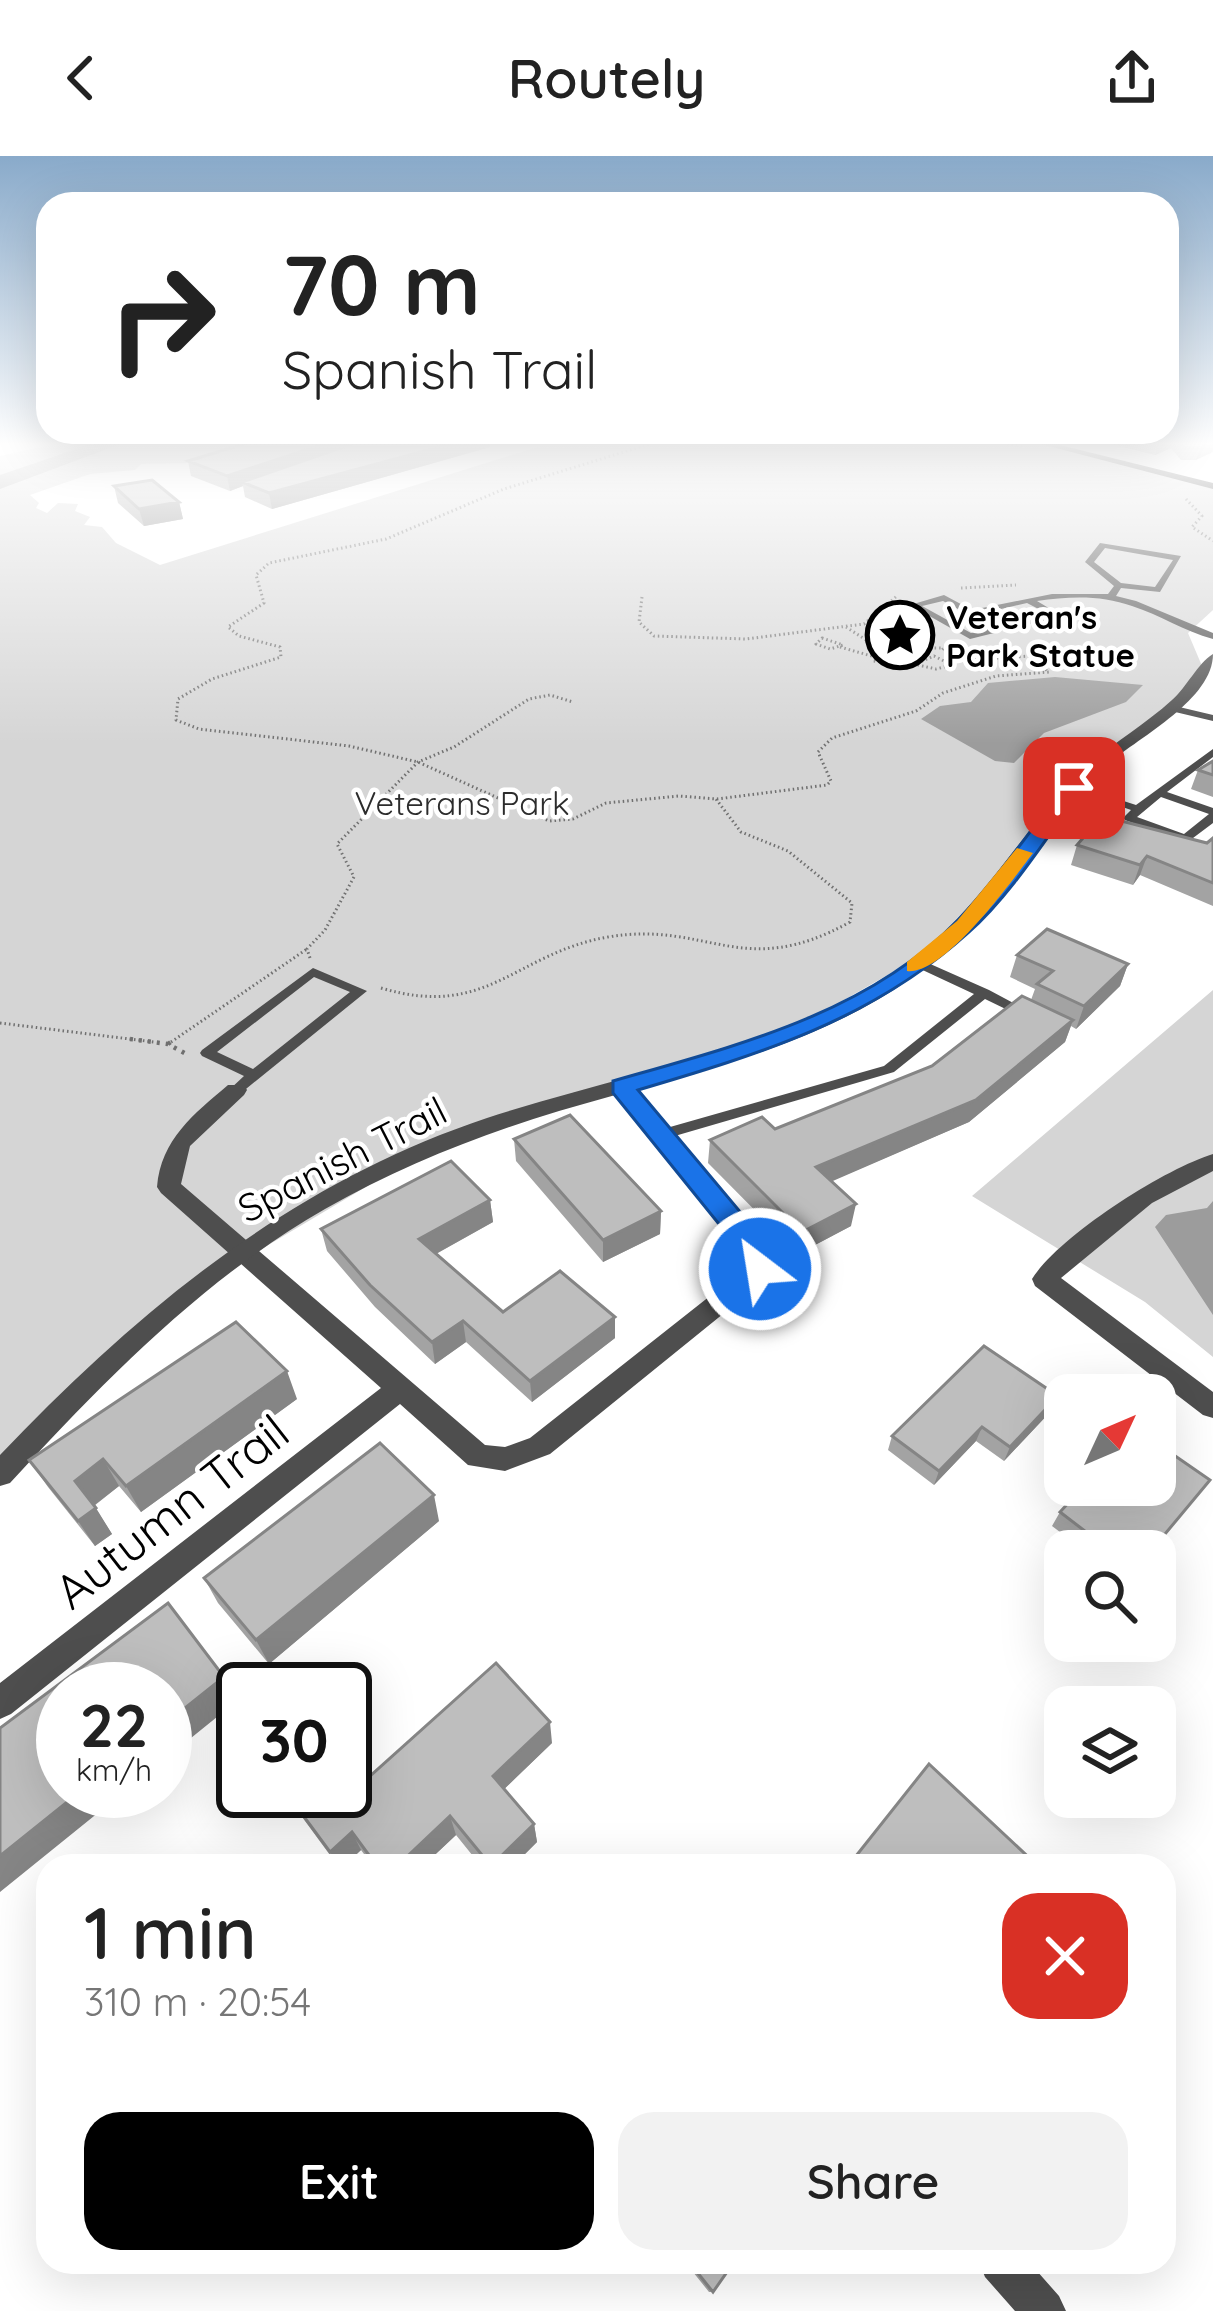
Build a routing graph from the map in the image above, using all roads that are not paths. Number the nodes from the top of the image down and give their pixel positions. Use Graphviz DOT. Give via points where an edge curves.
graph roads {
  1 [pos="1119,585"];
  2 [pos="1109,598"];
  3 [pos="1028,600"];
  4 [pos="1213,636"];
  5 [pos="1213,658"];
  6 [pos="1175,709"];
  7 [pos="1213,718"];
  8 [pos="1213,752"];
  9 [pos="1074,788"];
  10 [pos="1160,793"];
  11 [pos="1138,809"];
  12 [pos="1213,815"];
  13 [pos="919,963"];
  14 [pos="984,994"];
  15 [pos="1038,1019"];
  16 [pos="246,1083"];
  17 [pos="622,1087"];
  18 [pos="661,1135"];
  19 [pos="1213,1162"];
  20 [pos="238,1251"];
  21 [pos="398,1390"];
  22 [pos="1213,1407"];
  23 [pos="0,1474"];
  24 [pos="0,1703"];
  25 [pos="1011,2274"];
  26 [pos="1044,2311"];
  1 -- 1 [label="lane" via="1090,562 1103,545 1178,558 1157,590"];
  1 -- 2 [label="lane"];
  2 -- 3 [label="lane"];
  2 -- 4 [label="lane"];
  3 -- 3 [label="lane" via="971,613 944,598 914,605 970,636 1058,616"];
  5 -- 6 [label="street, Spanish Trail"];
  6 -- 7 [label="lane"];
  6 -- 9 [label="street, Spanish Trail"];
  8 -- 10 [label="lane"];
  9 -- 11 [label="lane"];
  9 -- 13 [label="street, Spanish Trail" via="994,893"];
  10 -- 11 [label="lane"];
  10 -- 12 [label="lane"];
  11 -- 12 [label="lane" via="1129,818 1185,839"];
  13 -- 14 [label="lane"];
  13 -- 17 [label="street, Spanish Trail" via="841,1013 787,1036"];
  14 -- 15 [label="lane"];
  14 -- 18 [label="lane" via="889,1069"];
  16 -- 16 [label="lane" via="325,1018 360,991 313,972 207,1053"];
  16 -- 20 [label="street" via="183,1135 168,1163 169,1187"];
  17 -- 18 [label="street"];
  17 -- 20 [label="street, Spanish Trail" via="438,1144"];
  18 -- 21 [label="street" via="758,1252 755,1277 521,1456 478,1456"];
  19 -- 22 [label="street" via="1159,1187 1043,1280"];
  20 -- 21 [label="street"];
  20 -- 23 [label="street, Spanish Trail" via="90,1377"];
  21 -- 24 [label="street, Autumn Trail"];
  25 -- 26 [label="street"];
}
